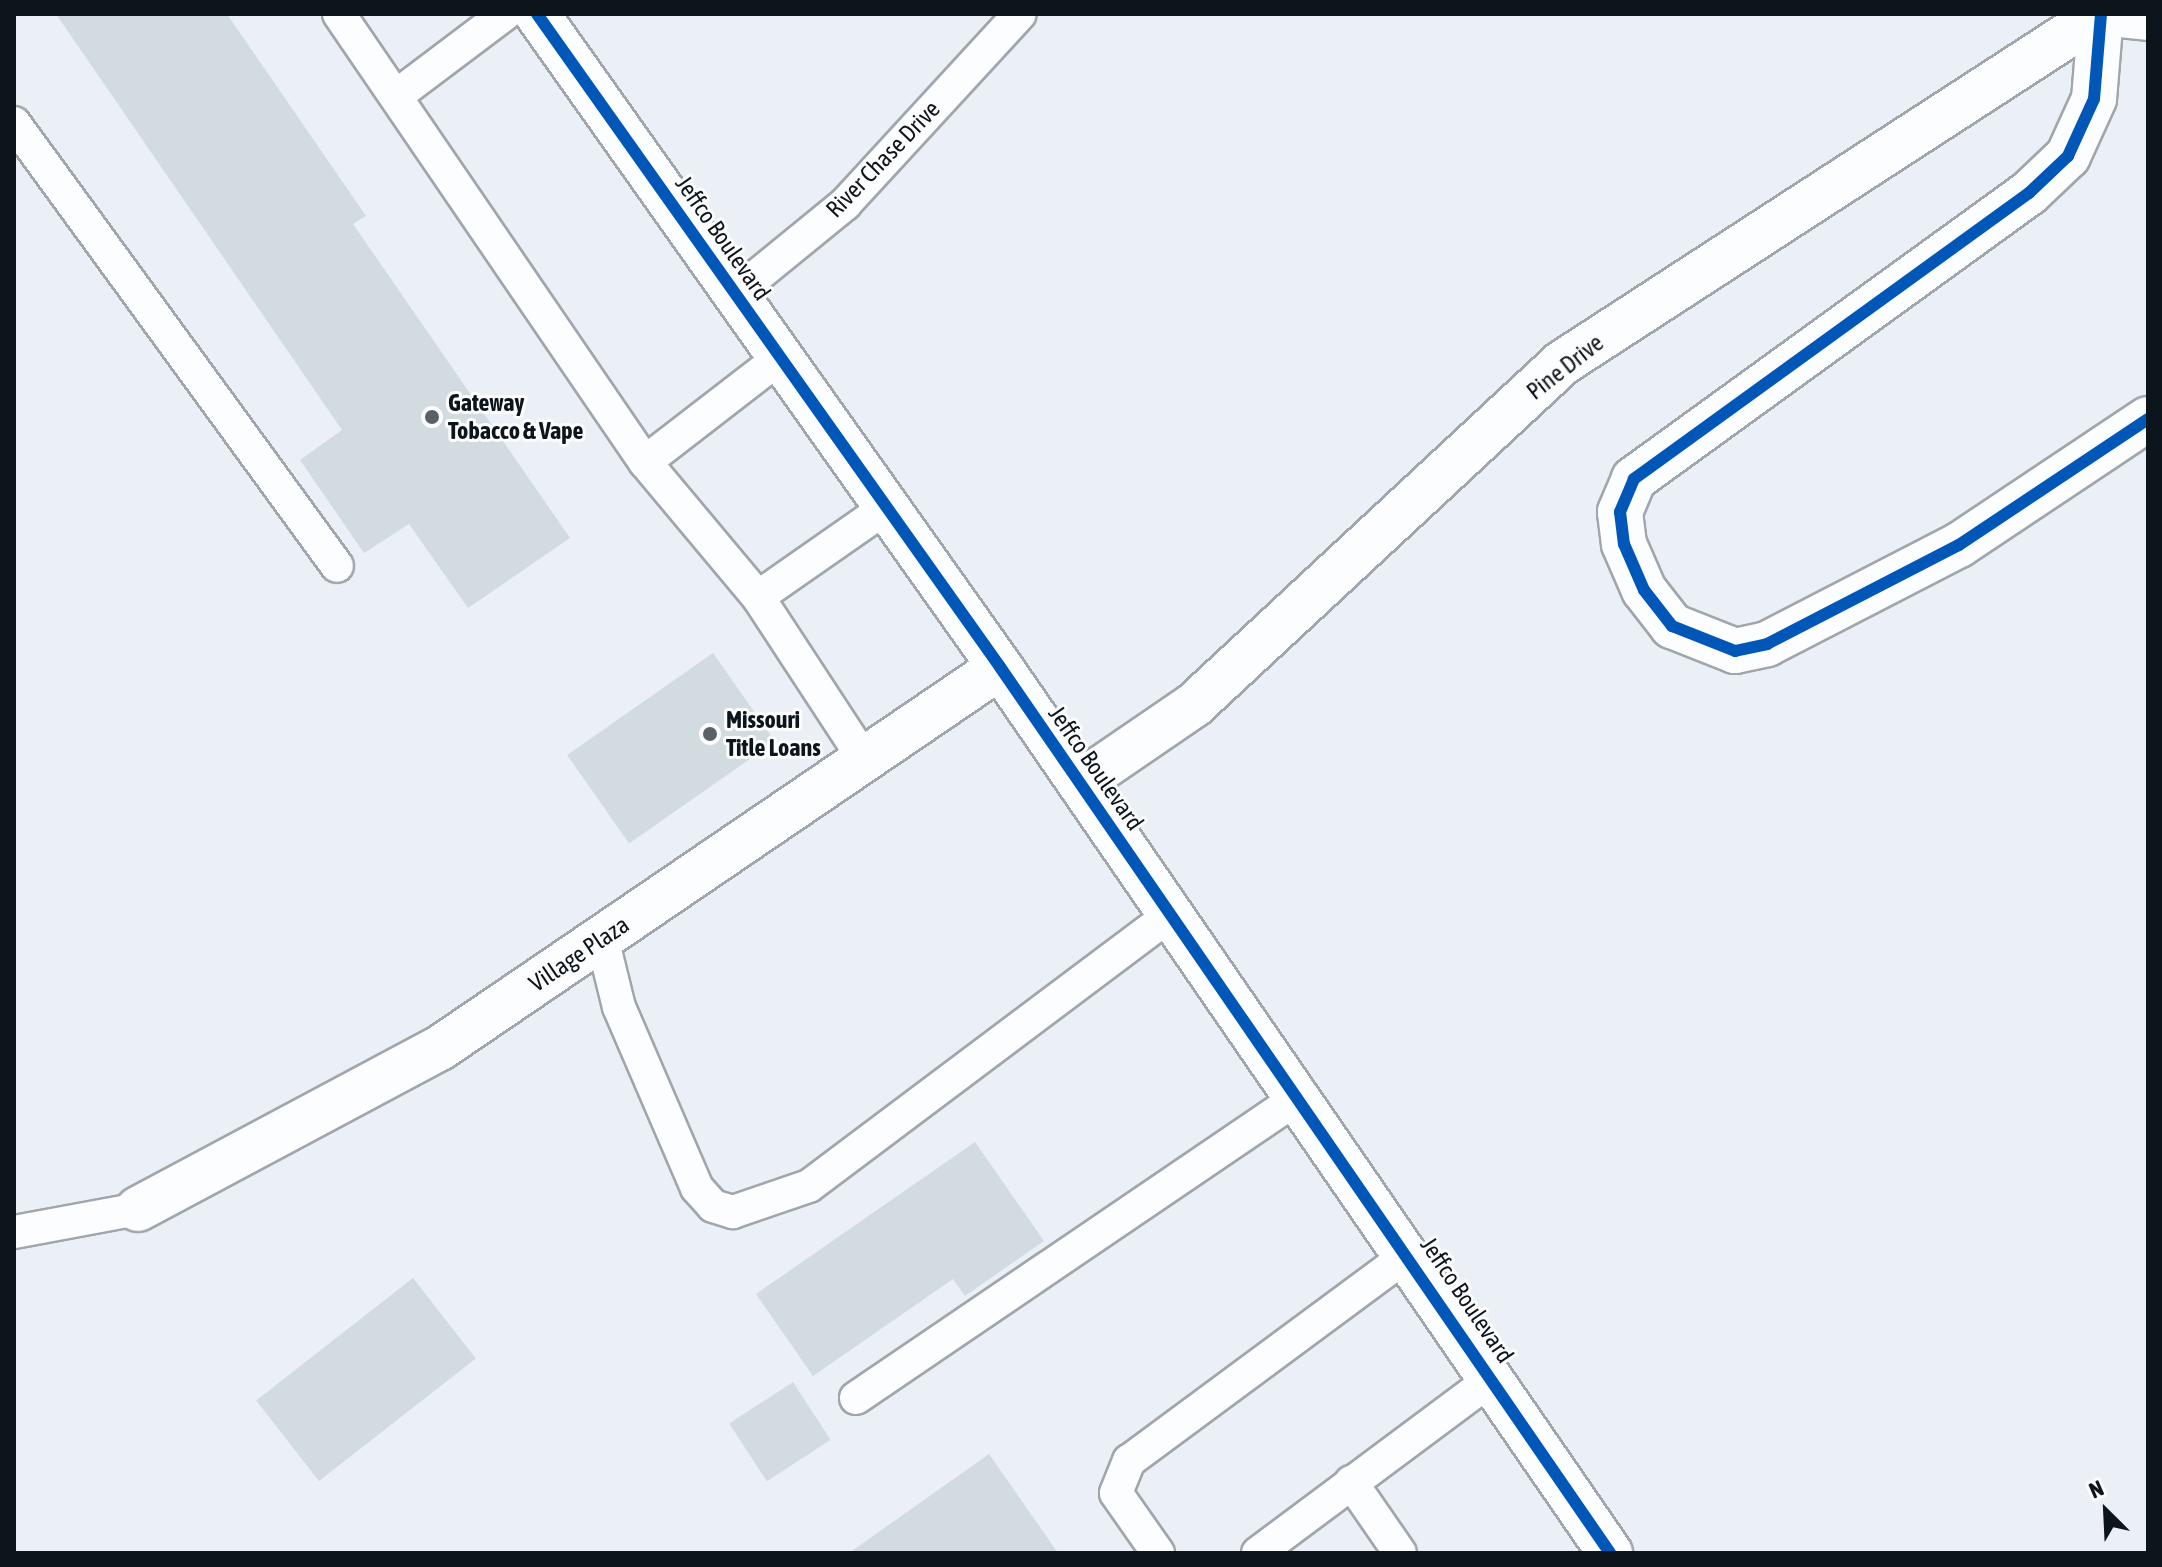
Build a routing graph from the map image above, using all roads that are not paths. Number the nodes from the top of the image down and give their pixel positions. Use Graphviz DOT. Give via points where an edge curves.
graph roads {
  1 [pos="339,14"];
  2 [pos="505,14"];
  3 [pos="537,14"];
  4 [pos="1020,14"];
  5 [pos="2100,14"];
  6 [pos="2111,14"];
  7 [pos="2148,18"];
  8 [pos="396,96"];
  9 [pos="14,123"];
  10 [pos="736,293"];
  11 [pos="781,357"];
  12 [pos="2148,419"];
  13 [pos="645,462"];
  14 [pos="887,507"];
  15 [pos="337,566"];
  16 [pos="758,597"];
  17 [pos="1000,667"];
  18 [pos="864,759"];
  19 [pos="1080,783"];
  20 [pos="1171,914"];
  21 [pos="602,938"];
  22 [pos="1299,1097"];
  23 [pos="138,1209"];
  24 [pos="14,1232"];
  25 [pos="1409,1254"];
  26 [pos="1494,1377"];
  27 [pos="856,1398"];
  28 [pos="1351,1482"];
  29 [pos="1158,1553"];
  30 [pos="1258,1553"];
  31 [pos="1400,1553"];
  32 [pos="1610,1553"];
  1 -- 8 [label="lane"];
  2 -- 8 [label="lane"];
  3 -- 10 [label="street, Jeffco Boulevard"];
  4 -- 10 [label="lane, River Chase Drive" via="845,204"];
  5 -- 12 [label="street" via="2094,99 2068,156 2029,193 1634,479 1620,512 1624,544 1644,590 1672,626 1735,651 1767,644 1959,545"];
  5 -- 19 [label="street, Pine Drive" via="1562,363 1194,705"];
  6 -- 7 [label="street"];
  8 -- 13 [label="lane"];
  9 -- 15 [label="lane"];
  10 -- 11 [label="street, Jeffco Boulevard"];
  11 -- 13 [label="lane"];
  11 -- 14 [label="street, Jeffco Boulevard"];
  13 -- 16 [label="lane"];
  14 -- 16 [label="lane"];
  14 -- 17 [label="street, Jeffco Boulevard"];
  16 -- 18 [label="lane"];
  17 -- 18 [label="street, Village Plaza"];
  17 -- 19 [label="street, Jeffco Boulevard"];
  18 -- 21 [label="street, Village Plaza"];
  19 -- 20 [label="street, Jeffco Boulevard"];
  20 -- 21 [label="lane" via="809,1186 733,1212 713,1206 697,1188 619,1007"];
  20 -- 22 [label="street, Jeffco Boulevard"];
  21 -- 23 [label="street, Village Plaza" via="440,1048"];
  22 -- 25 [label="street, Jeffco Boulevard"];
  22 -- 27 [label="lane"];
  23 -- 24 [label="lane"];
  25 -- 26 [label="street, Jeffco Boulevard"];
  25 -- 29 [label="lane" via="1129,1461 1116,1493"];
  26 -- 28 [label="lane"];
  26 -- 32 [label="street, Jeffco Boulevard"];
  28 -- 30 [label="lane"];
  28 -- 31 [label="lane"];
}
